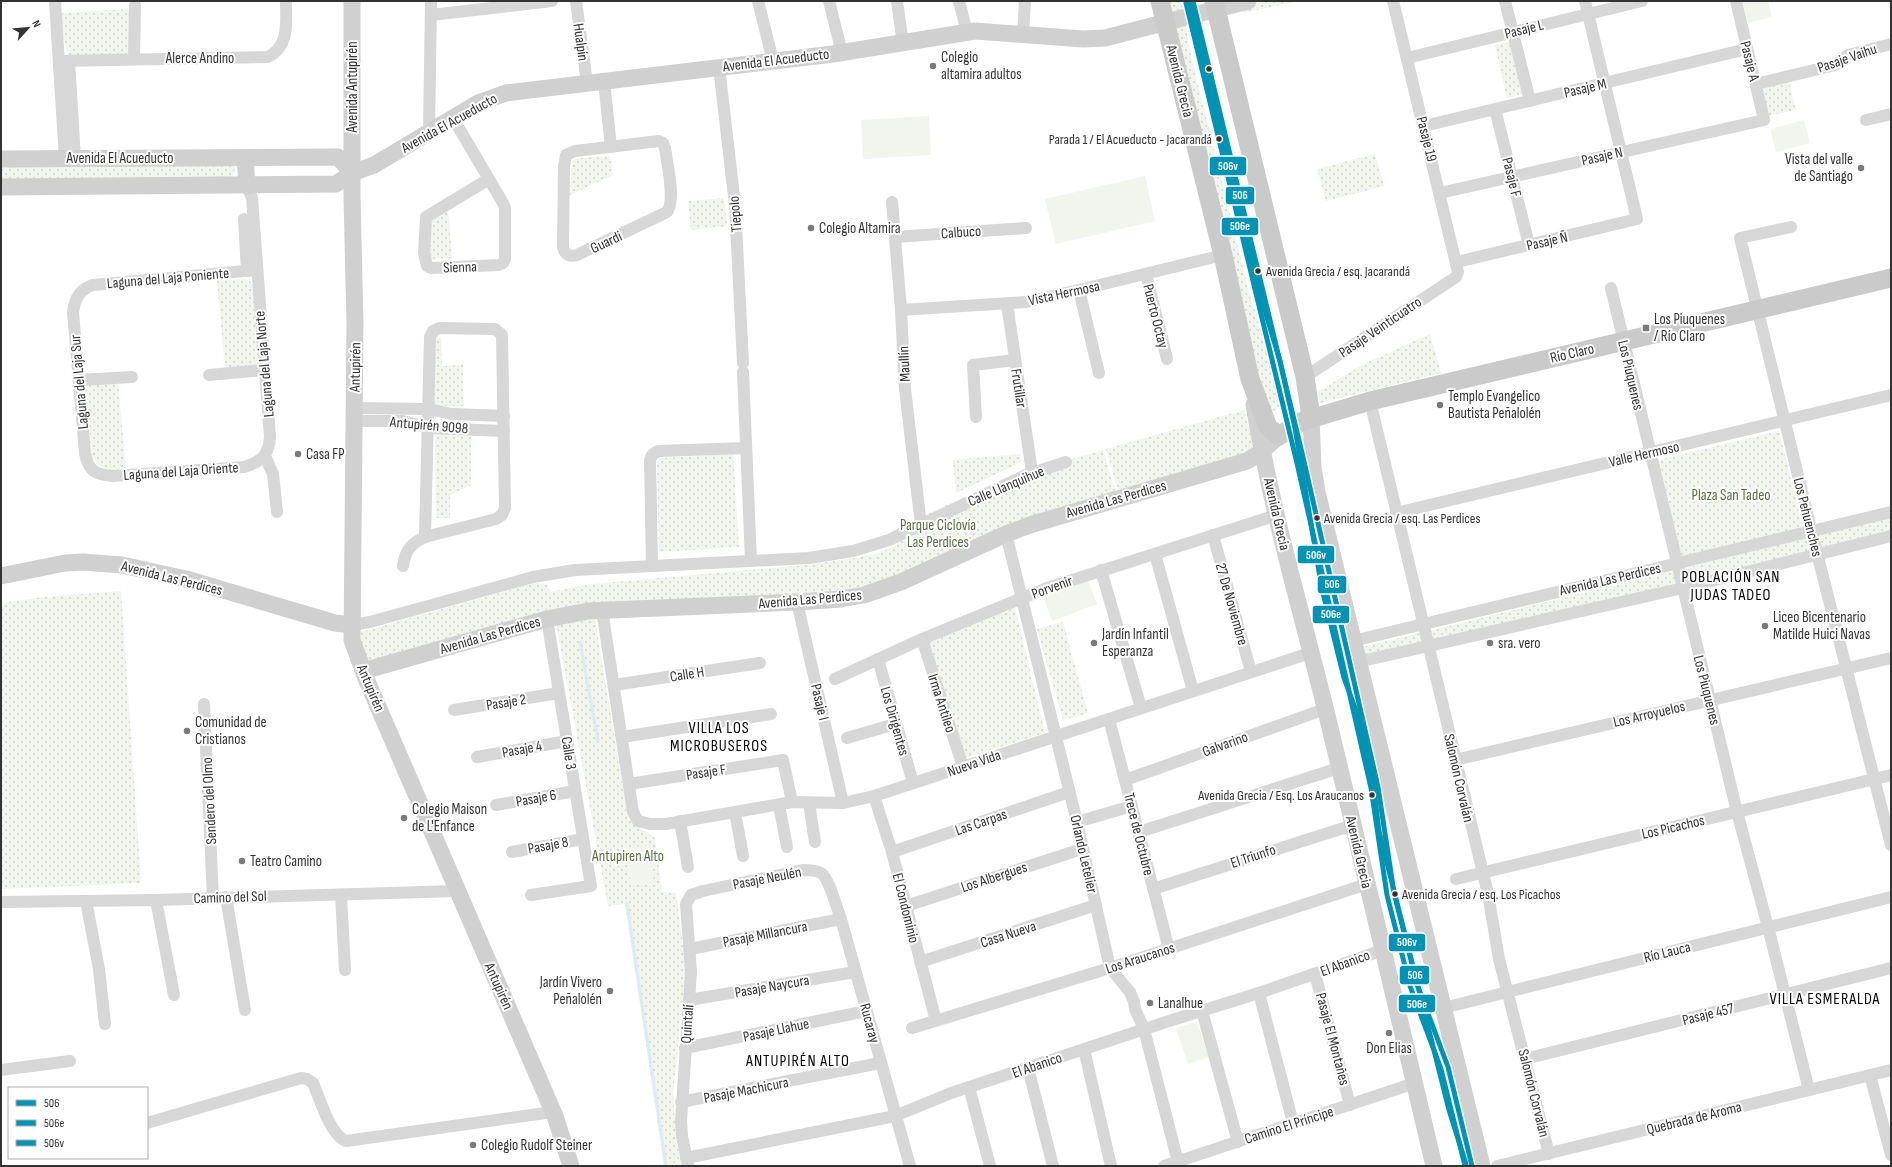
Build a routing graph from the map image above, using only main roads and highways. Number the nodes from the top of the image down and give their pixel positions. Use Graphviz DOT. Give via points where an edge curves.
graph roads {
  1 [pos="1160,1"];
  2 [pos="1215,5"];
  3 [pos="1891,278"];
  4 [pos="1311,418"];
  5 [pos="1278,436"];
  1 -- 5 [label="main road, Avenida Grecia" via="1223,255 1250,379 1268,427"];
  2 -- 4 [label="main road" via="1305,377"];
  3 -- 4 [label="main road, Río Claro" via="1370,401"];
  4 -- 5 [label="main road, Río Claro" via="1295,424"];
}
